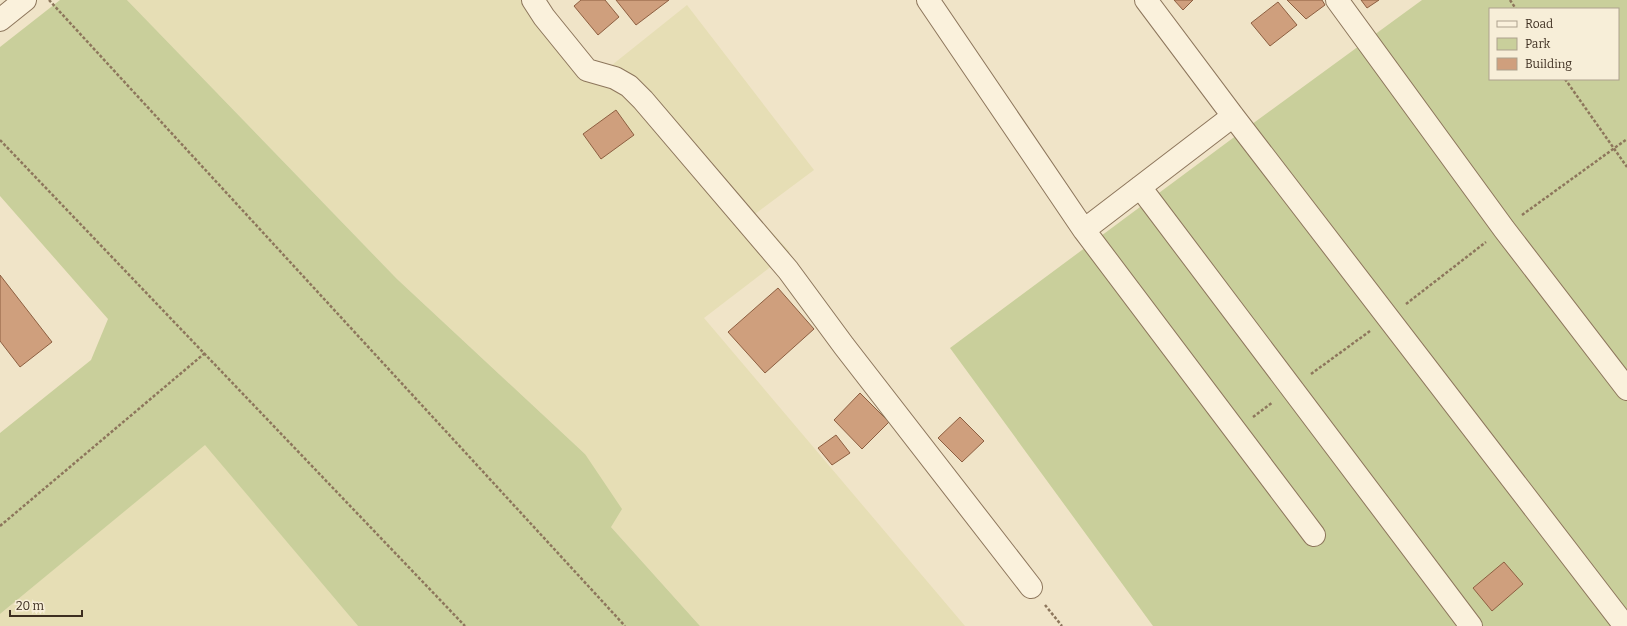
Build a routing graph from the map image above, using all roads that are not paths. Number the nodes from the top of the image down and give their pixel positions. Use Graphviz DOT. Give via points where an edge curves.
graph roads {
  1 [pos="25,0"];
  2 [pos="533,0"];
  3 [pos="928,0"];
  4 [pos="1146,0"];
  5 [pos="1336,0"];
  6 [pos="0,20"];
  7 [pos="1233,116"];
  8 [pos="1140,188"];
  9 [pos="1084,230"];
  10 [pos="1627,388"];
  11 [pos="1314,535"];
  12 [pos="1031,587"];
  13 [pos="1471,626"];
  14 [pos="1625,626"];
  1 -- 6 [label="street"];
  2 -- 12 [label="street" via="587,70 615,78 629,86 643,100 783,264"];
  3 -- 9 [label="street"];
  4 -- 7 [label="street"];
  5 -- 10 [label="street" via="1504,229"];
  7 -- 8 [label="street"];
  7 -- 14 [label="street"];
  8 -- 9 [label="street"];
  8 -- 13 [label="street"];
  9 -- 11 [label="street"];
}
